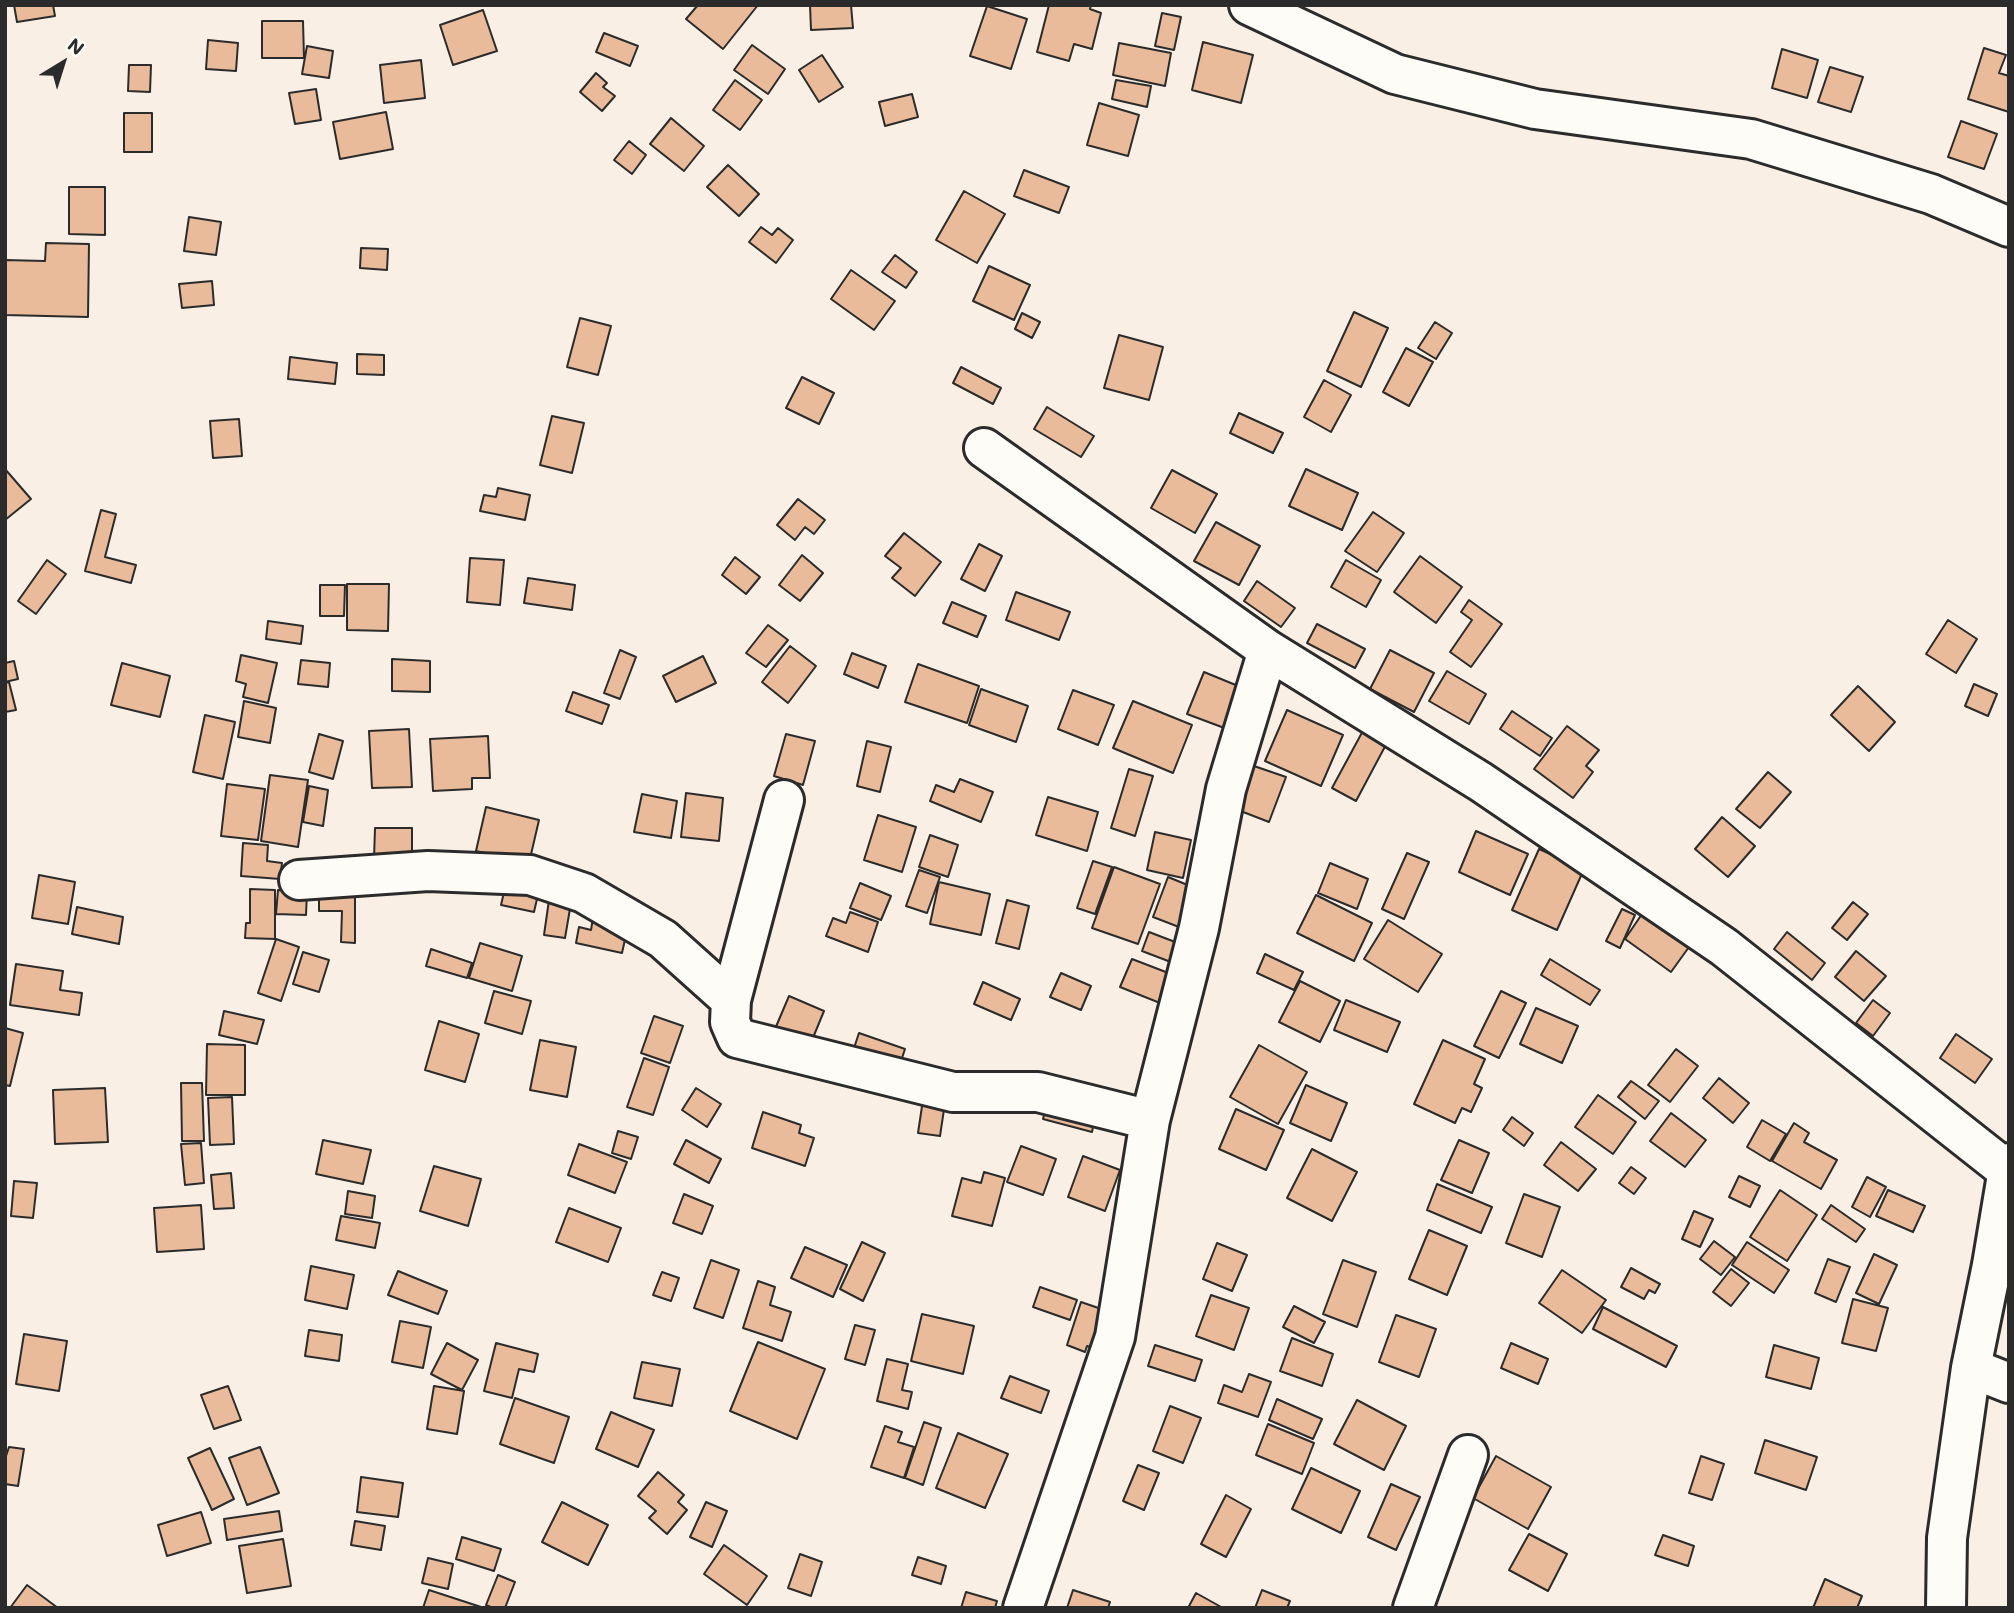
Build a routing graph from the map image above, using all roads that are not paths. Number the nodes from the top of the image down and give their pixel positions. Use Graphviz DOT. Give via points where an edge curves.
graph roads {
  1 [pos="1250,5"];
  2 [pos="2009,227"];
  3 [pos="984,448"];
  4 [pos="1268,650"];
  5 [pos="784,800"];
  6 [pos="299,880"];
  7 [pos="731,1000"];
  8 [pos="1150,1120"];
  9 [pos="2009,1163"];
  10 [pos="2008,1171"];
  11 [pos="1972,1368"];
  12 [pos="2009,1383"];
  13 [pos="1468,1455"];
  14 [pos="1023,1608"];
  15 [pos="1413,1608"];
  16 [pos="1946,1608"];
  1 -- 2 [label="street" via="1395,74 1535,109 1751,139 1931,194"];
  3 -- 4 [label="street"];
  4 -- 8 [label="street" via="1226,789 1199,928"];
  4 -- 10 [label="street" via="1481,782 1724,947"];
  5 -- 7 [label="street"];
  6 -- 7 [label="street" via="428,871 530,875 584,893 663,939"];
  7 -- 8 [label="street" via="730,1021 737,1038 953,1092 1038,1092"];
  8 -- 14 [label="street" via="1115,1337"];
  9 -- 10 [label="street"];
  10 -- 11 [label="street"];
  11 -- 12 [label="street"];
  11 -- 16 [label="street" via="1947,1538"];
  13 -- 15 [label="street"];
}
